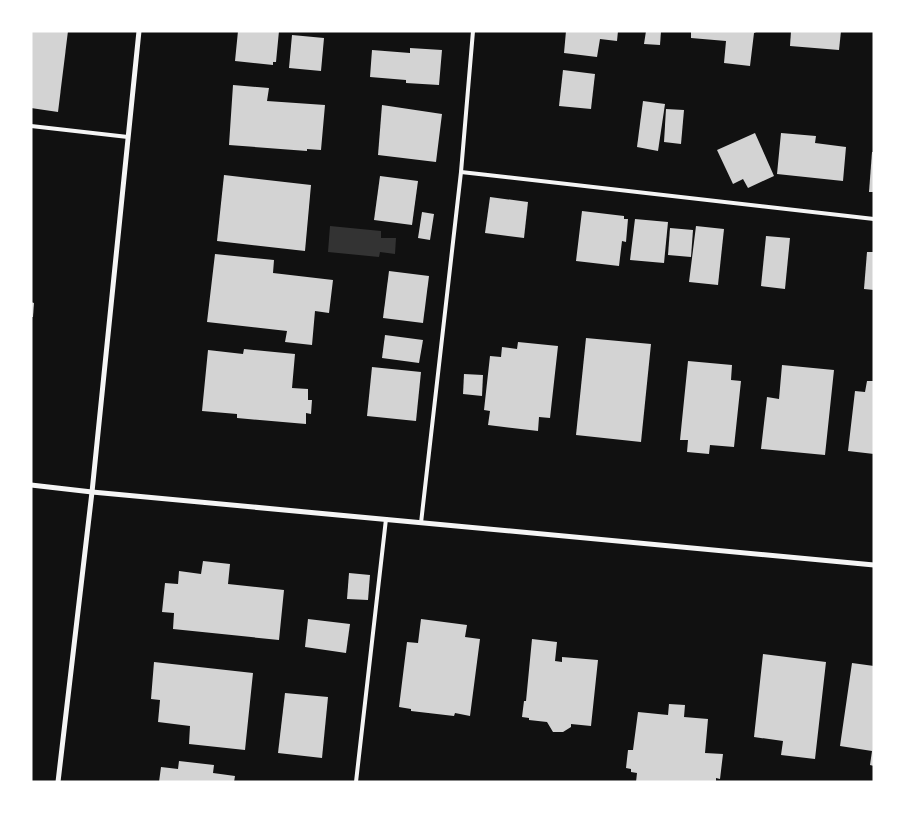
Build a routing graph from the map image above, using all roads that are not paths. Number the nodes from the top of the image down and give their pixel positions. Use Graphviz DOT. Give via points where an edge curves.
graph roads {
  1 [pos="139,31"];
  2 [pos="473,31"];
  3 [pos="31,126"];
  4 [pos="128,137"];
  5 [pos="461,172"];
  6 [pos="874,219"];
  7 [pos="31,485"];
  8 [pos="92,492"];
  9 [pos="386,519"];
  10 [pos="421,523"];
  11 [pos="874,565"];
  12 [pos="58,782"];
  13 [pos="356,782"];
  1 -- 4 [label="street"];
  2 -- 5 [label="lane"];
  3 -- 4 [label="lane"];
  4 -- 8 [label="street"];
  5 -- 6 [label="lane"];
  5 -- 10 [label="lane"];
  7 -- 8 [label="street"];
  8 -- 9 [label="street"];
  8 -- 12 [label="street"];
  9 -- 10 [label="street"];
  9 -- 13 [label="lane"];
  10 -- 11 [label="street"];
}
